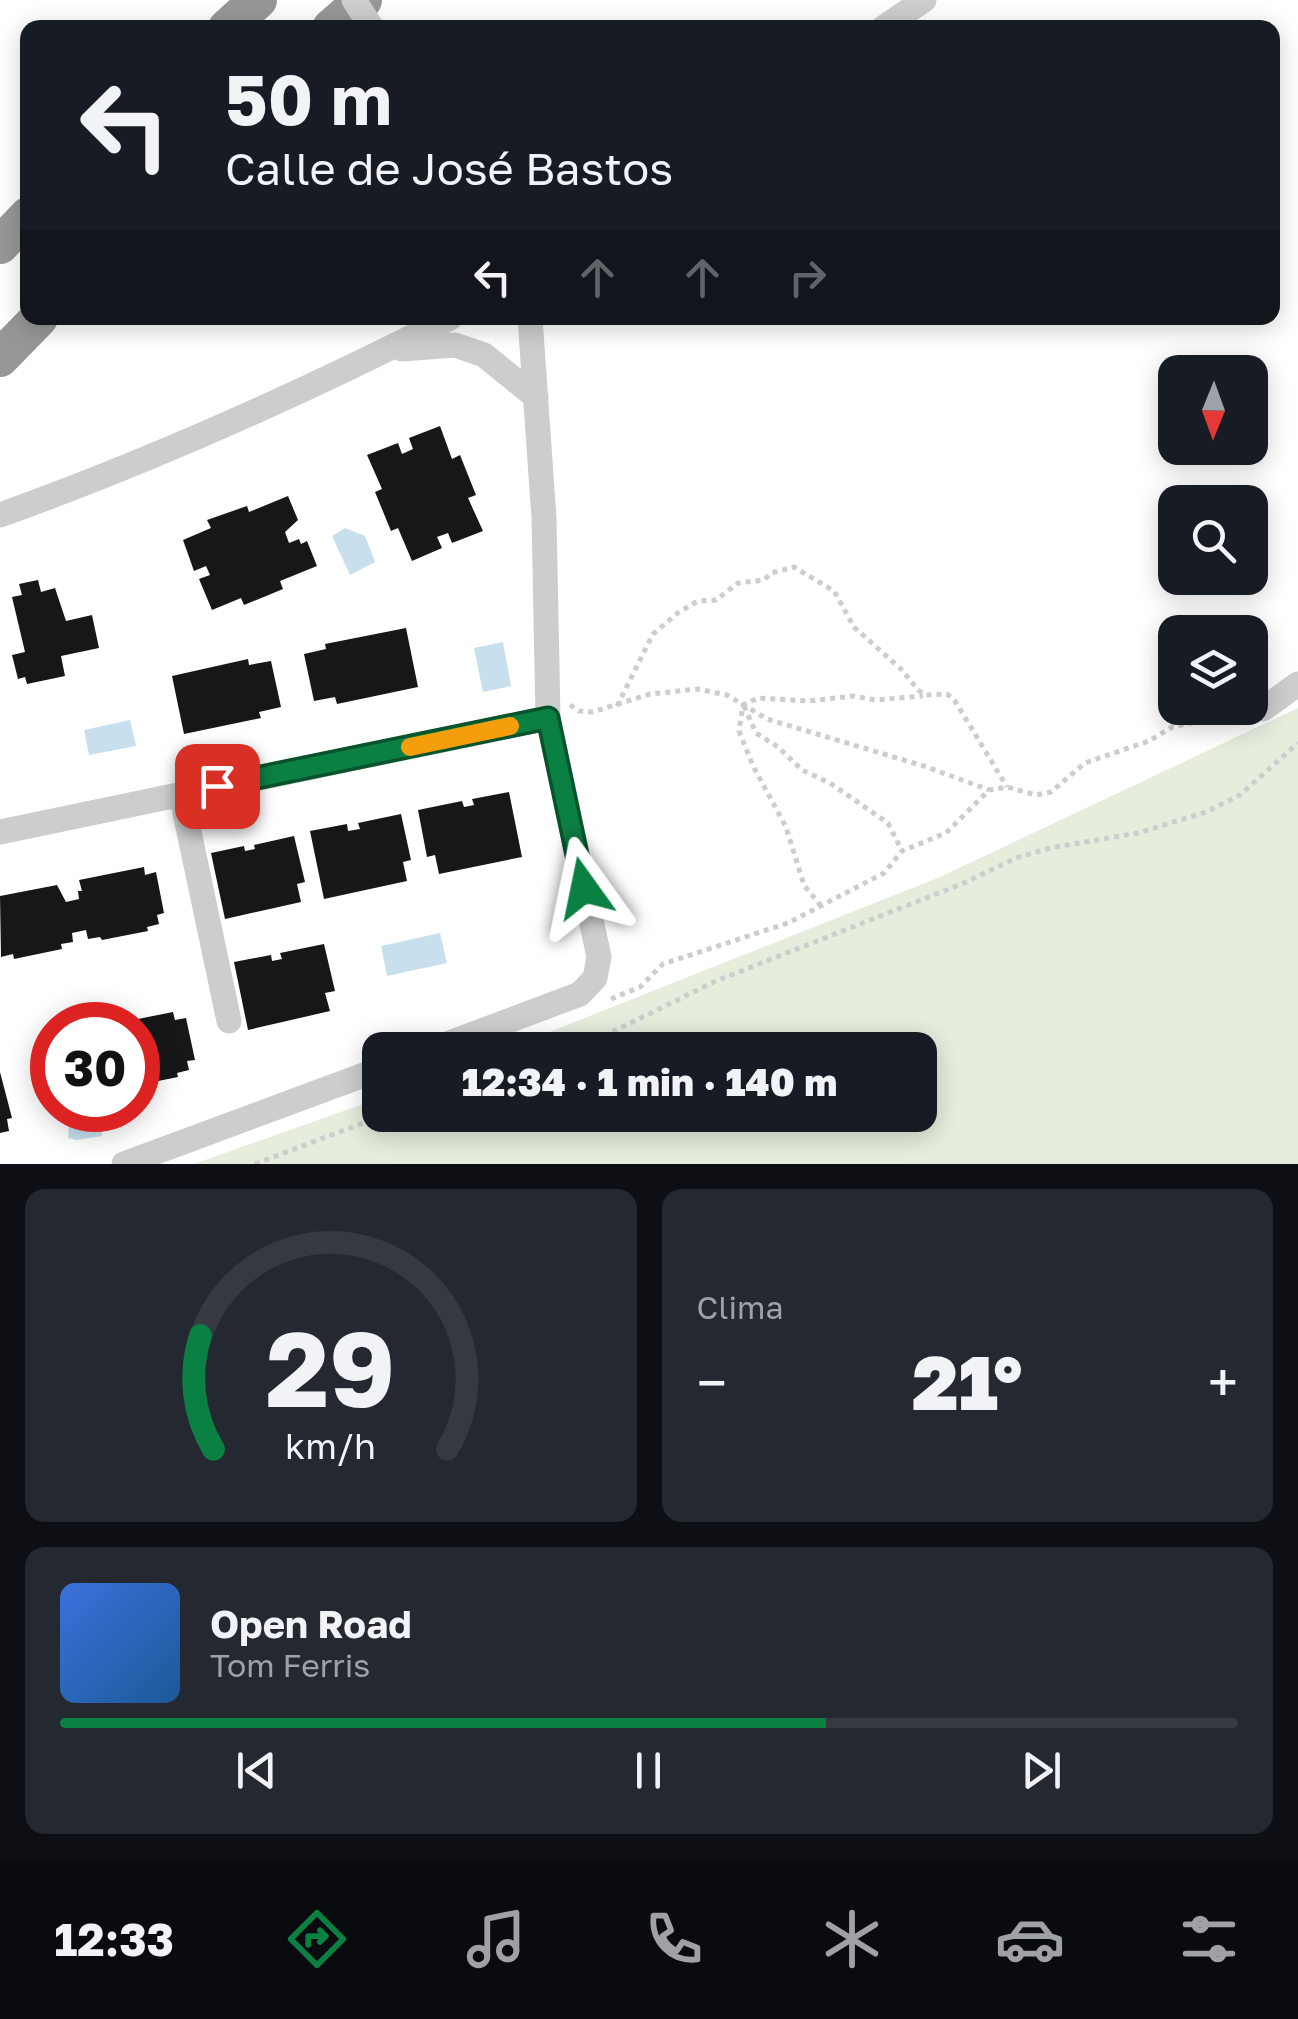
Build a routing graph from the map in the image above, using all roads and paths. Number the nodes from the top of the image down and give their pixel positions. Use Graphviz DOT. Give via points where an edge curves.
graph roads {
  1 [pos="258,0"];
  2 [pos="363,0"];
  3 [pos="924,0"];
  4 [pos="237,20"];
  5 [pos="340,20"];
  6 [pos="895,20"];
  7 [pos="20,224"];
  8 [pos="0,245"];
  9 [pos="31,325"];
  10 [pos="436,325"];
  11 [pos="531,325"];
  12 [pos="386,350"];
  13 [pos="0,358"];
  14 [pos="536,397"];
  15 [pos="0,515"];
  16 [pos="1298,684"];
  17 [pos="548,690"];
  18 [pos="926,695"];
  19 [pos="744,705"];
  20 [pos="617,706"];
  21 [pos="1268,706"];
  22 [pos="548,718"];
  23 [pos="1182,725"];
  24 [pos="1298,743"];
  25 [pos="1007,787"];
  26 [pos="989,790"];
  27 [pos="181,794"];
  28 [pos="0,832"];
  29 [pos="902,851"];
  30 [pos="820,906"];
  31 [pos="580,994"];
  32 [pos="229,1021"];
  33 [pos="479,1032"];
  34 [pos="612,1032"];
  35 [pos="362,1076"];
  36 [pos="362,1123"];
  37 [pos="124,1164"];
  38 [pos="254,1164"];
  1 -- 4 [label="highway"];
  2 -- 5 [label="highway"];
  3 -- 6 [label="street"];
  7 -- 8 [label="highway"];
  9 -- 13 [label="highway"];
  10 -- 12 [label="street"];
  11 -- 14 [label="street"];
  12 -- 14 [label="street" via="455,345 484,355"];
  12 -- 15 [label="street" via="89,483"];
  14 -- 17 [label="street"];
  16 -- 21 [label="street"];
  17 -- 20 [label="path" via="579,711"];
  17 -- 22 [label="street"];
  18 -- 19 [label="path" via="758,698"];
  18 -- 20 [label="path" via="854,627 834,591 794,567 738,583 716,600 698,600 679,612 653,634"];
  18 -- 25 [label="path" via="947,694 954,701"];
  19 -- 20 [label="path" via="698,689"];
  19 -- 26 [label="path" via="767,719"];
  19 -- 29 [label="path" via="756,733 888,823"];
  19 -- 30 [label="path" via="739,730 786,827 804,885"];
  22 -- 27 [label="street"];
  22 -- 31 [label="street" via="599,957 594,978"];
  23 -- 25 [label="path" via="1085,762 1052,792"];
  24 -- 34 [label="path" via="1240,794 1206,812 1016,858 716,981"];
  25 -- 26 [label="path"];
  26 -- 29 [label="path" via="946,833"];
  27 -- 28 [label="street"];
  27 -- 32 [label="street"];
  29 -- 30 [label="path" via="884,873"];
  30 -- 31 [label="path" via="663,964 628,994 592,1000"];
  31 -- 33 [label="street"];
  35 -- 37 [label="street"];
  36 -- 38 [label="path"];
}
